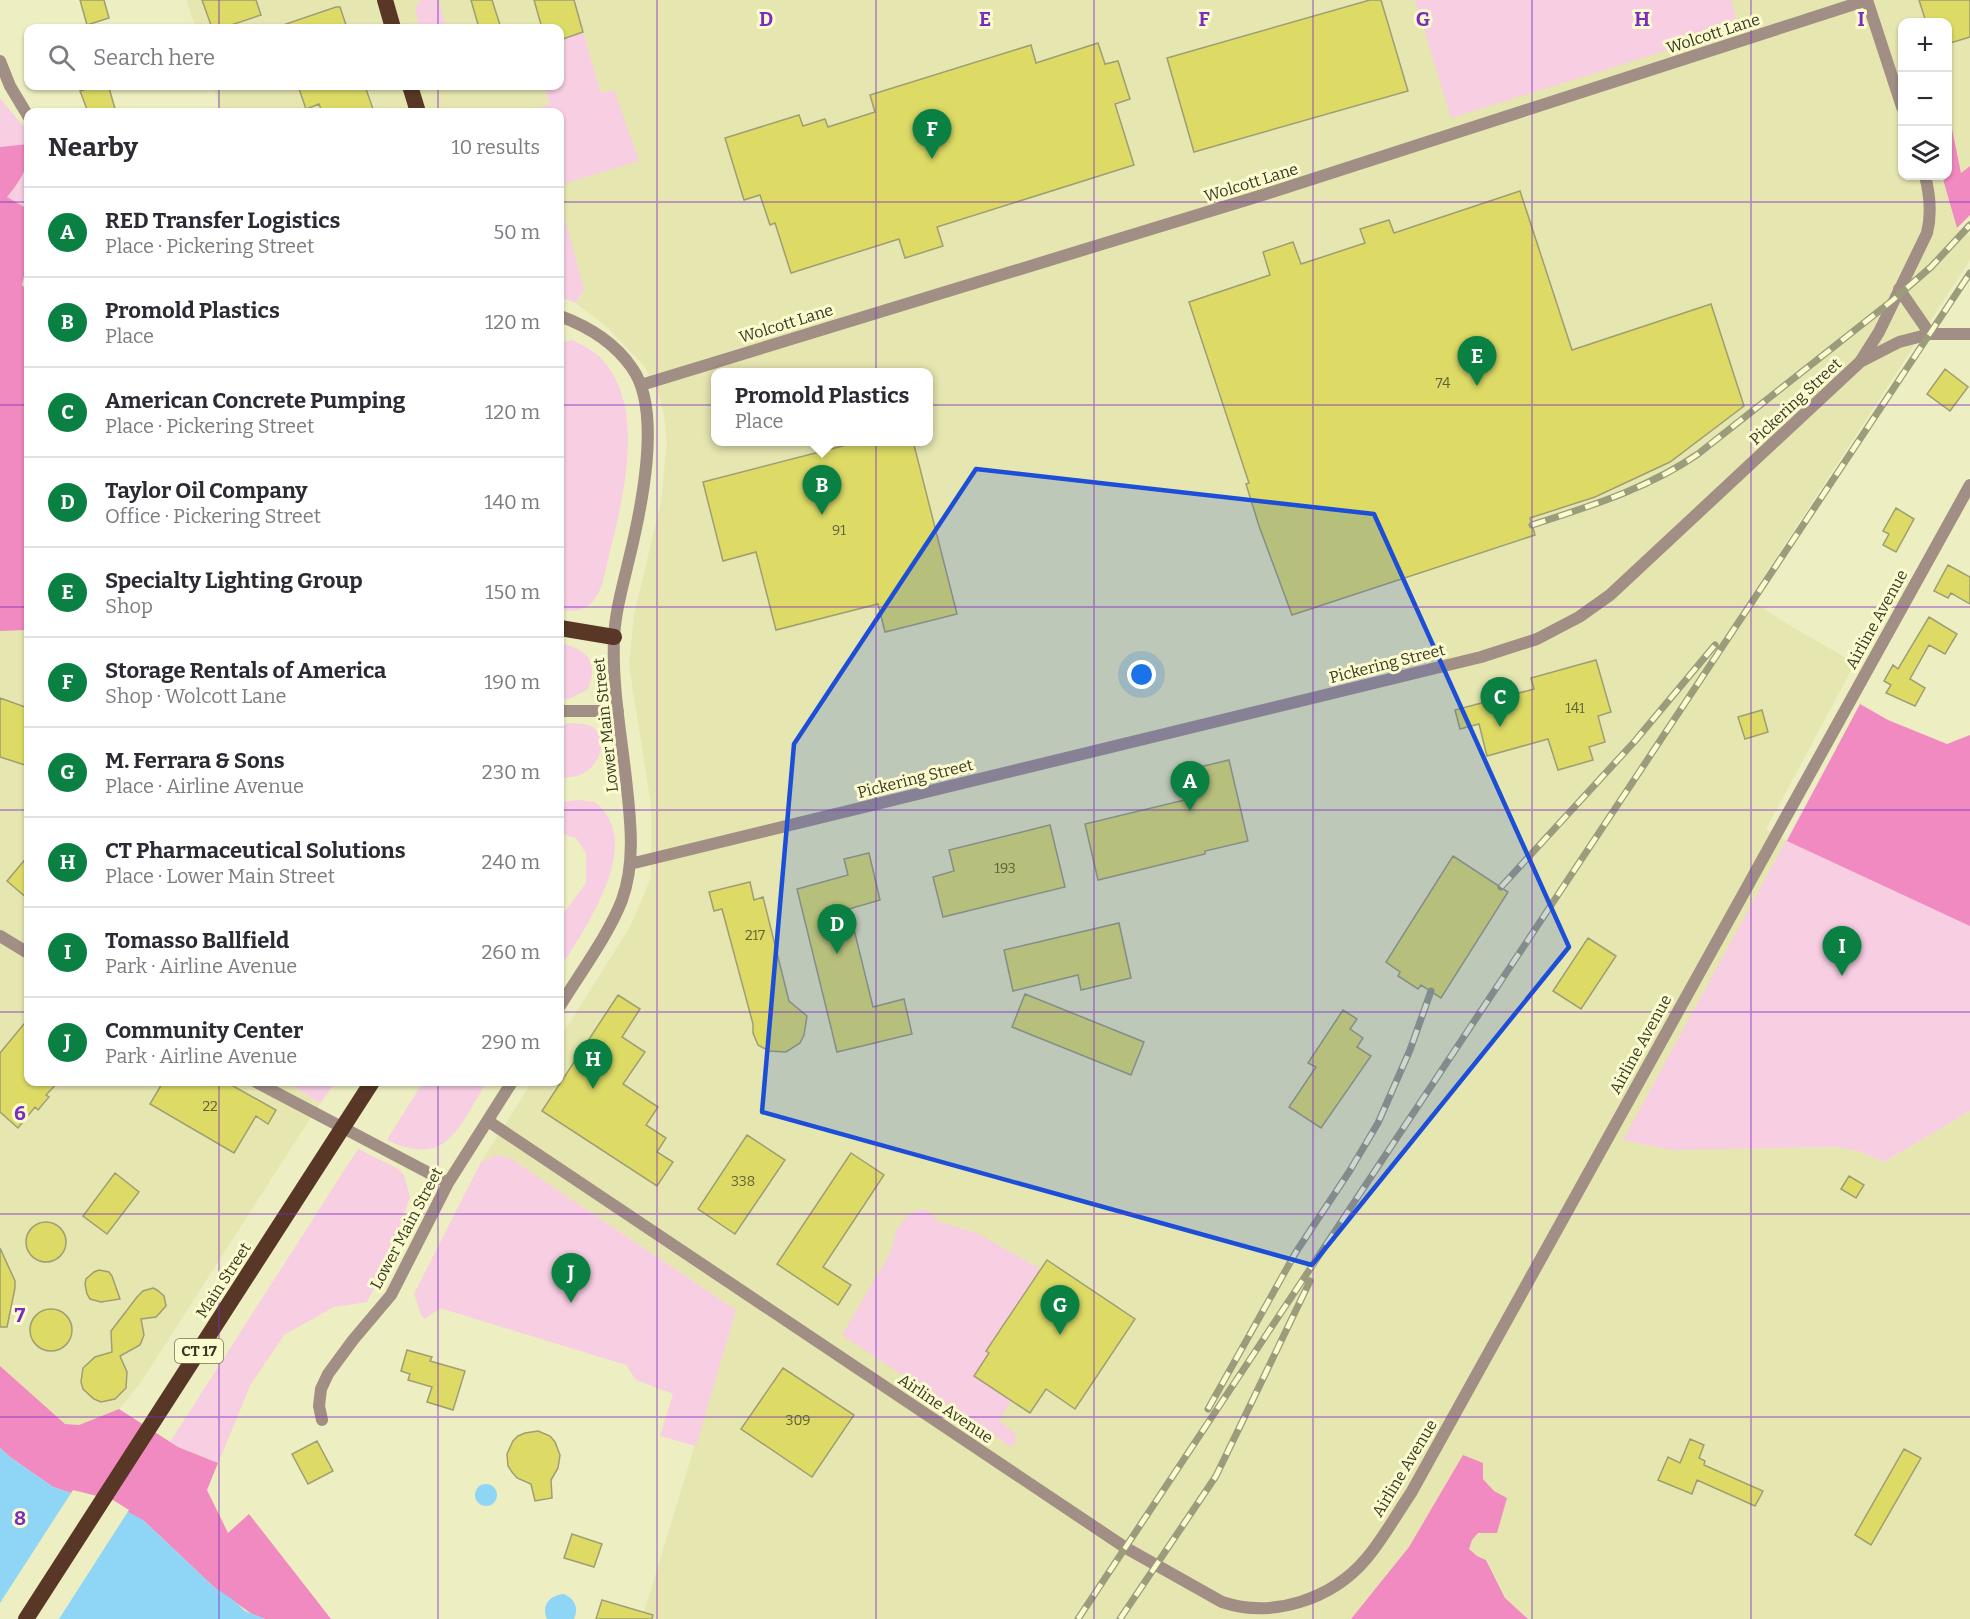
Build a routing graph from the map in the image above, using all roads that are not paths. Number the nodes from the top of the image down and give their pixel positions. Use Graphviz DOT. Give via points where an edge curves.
graph roads {
  1 [pos="385,0"];
  2 [pos="1867,0"];
  3 [pos="392,24"];
  4 [pos="0,61"];
  5 [pos="411,90"];
  6 [pos="1898,95"];
  7 [pos="417,108"];
  8 [pos="24,109"];
  9 [pos="1926,180"];
  10 [pos="1899,289"];
  11 [pos="564,319"];
  12 [pos="1930,334"];
  13 [pos="1970,334"];
  14 [pos="1860,362"];
  15 [pos="641,385"];
  16 [pos="1970,485"];
  17 [pos="564,629"];
  18 [pos="614,637"];
  19 [pos="564,711"];
  20 [pos="618,711"];
  21 [pos="630,864"];
  22 [pos="0,936"];
  23 [pos="24,951"];
  24 [pos="564,999"];
  25 [pos="264,1086"];
  26 [pos="369,1086"];
  27 [pos="510,1086"];
  28 [pos="488,1121"];
  29 [pos="448,1183"];
  30 [pos="322,1420"];
  31 [pos="26,1619"];
  1 -- 3 [label="highway"];
  2 -- 6 [label="street"];
  2 -- 15 [label="street, Wolcott Lane" via="1266,195"];
  4 -- 8 [label="street"];
  5 -- 7 [label="highway"];
  9 -- 10 [label="street, Pickering Street" via="1931,217"];
  10 -- 12 [label="street"];
  10 -- 14 [label="street, Pickering Street"];
  11 -- 15 [label="street, Lower Main Street" via="585,326 618,352 633,368"];
  12 -- 13 [label="street"];
  12 -- 14 [label="street" via="1899,342"];
  14 -- 21 [label="street, Pickering Street" via="1610,595 1537,639 1481,657"];
  15 -- 18 [label="street, Lower Main Street" via="647,418 647,468"];
  16 -- 28 [label="street, Airline Avenue" via="1411,1494 1364,1560 1327,1590 1305,1601 1265,1608 1232,1606 1126,1548"];
  17 -- 18 [label="highway"];
  18 -- 20 [label="street, Lower Main Street"];
  19 -- 20 [label="street"];
  20 -- 21 [label="street, Lower Main Street" via="632,828"];
  21 -- 24 [label="street, Lower Main Street" via="621,901"];
  22 -- 23 [label="street"];
  25 -- 29 [label="street"];
  26 -- 31 [label="highway, Main Street / CT 17, bridge"];
  27 -- 28 [label="street, Lower Main Street"];
  28 -- 29 [label="street, Lower Main Street"];
  29 -- 30 [label="street, Lower Main Street" via="391,1295 328,1374 321,1389"];
}
